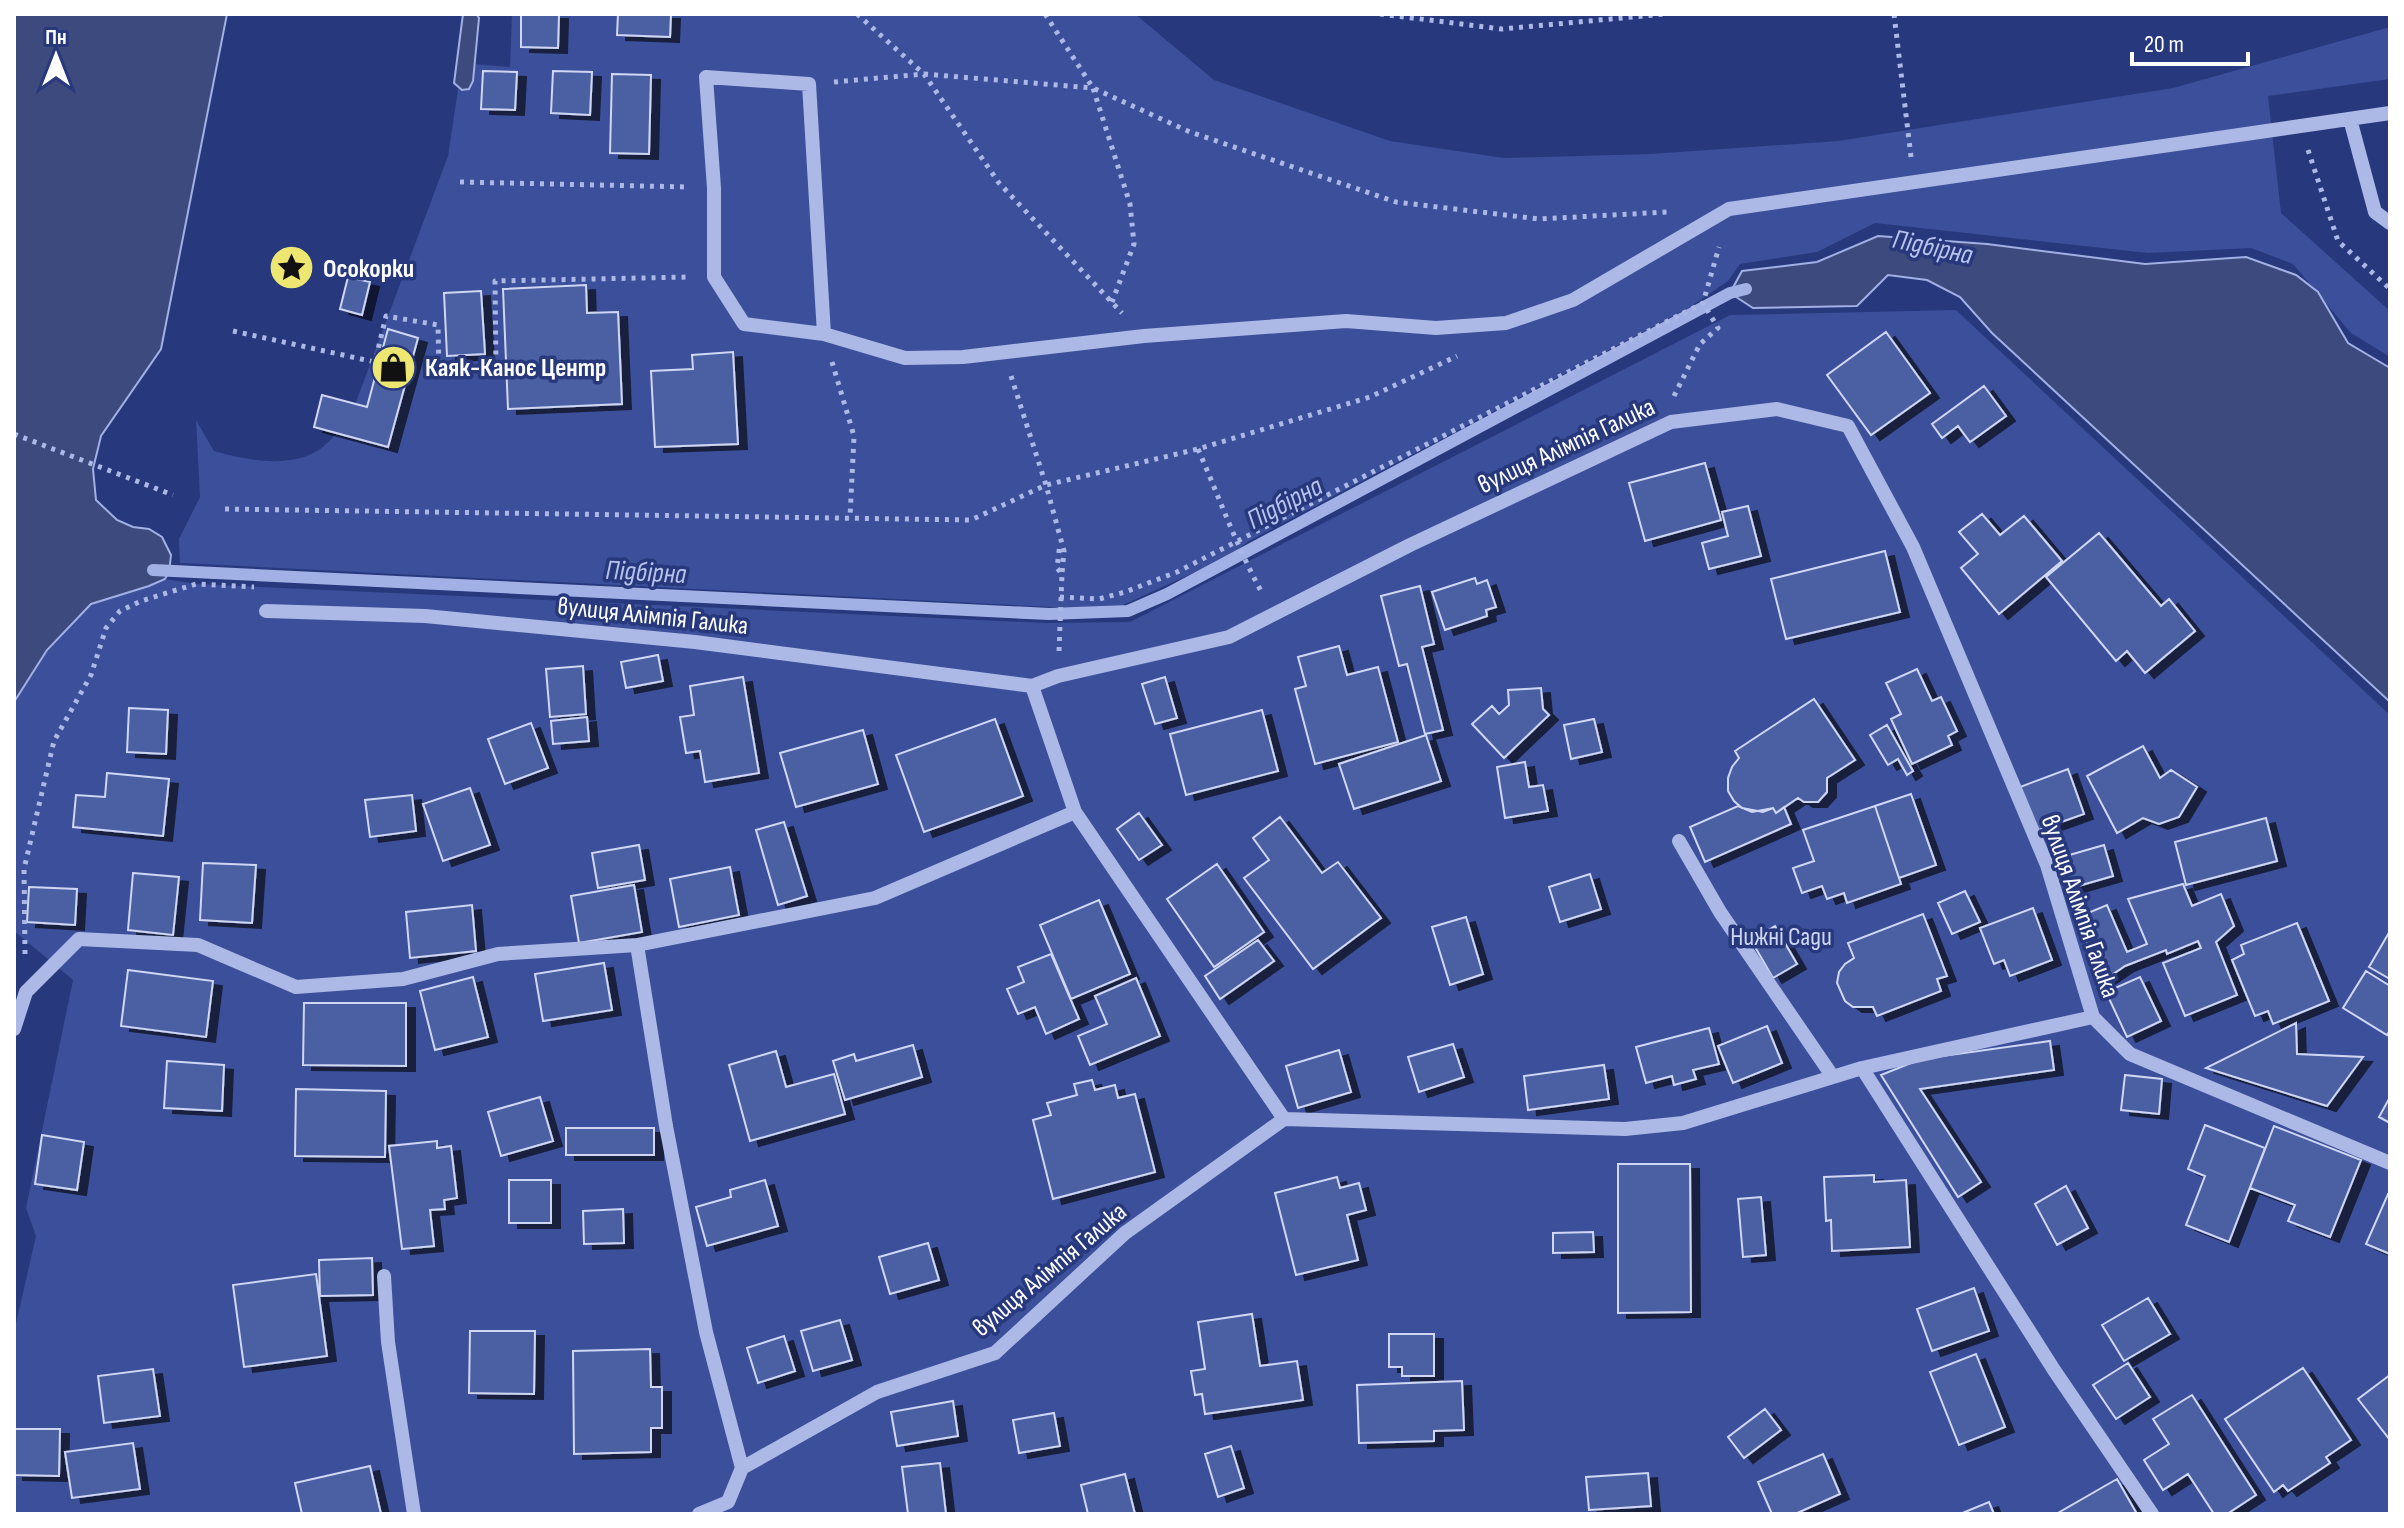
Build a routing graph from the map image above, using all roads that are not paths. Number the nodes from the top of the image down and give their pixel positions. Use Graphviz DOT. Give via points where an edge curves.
graph roads {
  1 [pos="2390,113"];
  2 [pos="2350,119"];
  3 [pos="2390,223"];
  4 [pos="824,334"];
  5 [pos="266,611"];
  6 [pos="1032,686"];
  7 [pos="1075,812"];
  8 [pos="1679,841"];
  9 [pos="637,945"];
  10 [pos="2093,1017"];
  11 [pos="14,1029"];
  12 [pos="1862,1068"];
  13 [pos="1833,1077"];
  14 [pos="1284,1119"];
  15 [pos="2390,1163"];
  16 [pos="384,1276"];
  17 [pos="742,1468"];
  18 [pos="730,1508"];
  19 [pos="414,1514"];
  20 [pos="699,1514"];
  21 [pos="2152,1514"];
  1 -- 2 [label="street"];
  2 -- 3 [label="street" via="2375,212"];
  2 -- 4 [label="street" via="1729,209 1573,300 1506,323 1436,328 1346,321 905,358"];
  4 -- 4 [label="street" via="809,84 706,77 714,277 744,324"];
  5 -- 6 [label="street, вулиця Алімпія Галика" via="425,616 647,637"];
  6 -- 7 [label="street"];
  6 -- 10 [label="street, вулиця Алімпія Галика" via="1229,637 1671,422 1777,409 1848,426 1913,547 2047,865"];
  7 -- 9 [label="street" via="875,898"];
  7 -- 14 [label="street"];
  8 -- 13 [label="street" via="1720,912"];
  9 -- 11 [label="street" via="498,954 403,979 296,987 198,945 79,939 26,992"];
  9 -- 17 [label="street" via="706,1332"];
  10 -- 12 [label="street, вулиця Алімпія Галика"];
  10 -- 15 [label="street, вулиця Алімпія Галика" via="2130,1054"];
  12 -- 13 [label="street, вулиця Алімпія Галика"];
  12 -- 21 [label="street"];
  13 -- 14 [label="street, вулиця Алімпія Галика" via="1683,1123 1625,1129"];
  14 -- 17 [label="street, вулиця Алімпія Галика" via="1125,1233 995,1353 877,1392"];
  16 -- 19 [label="street" via="388,1342"];
  17 -- 18 [label="street"];
  18 -- 20 [label="street"];
}
